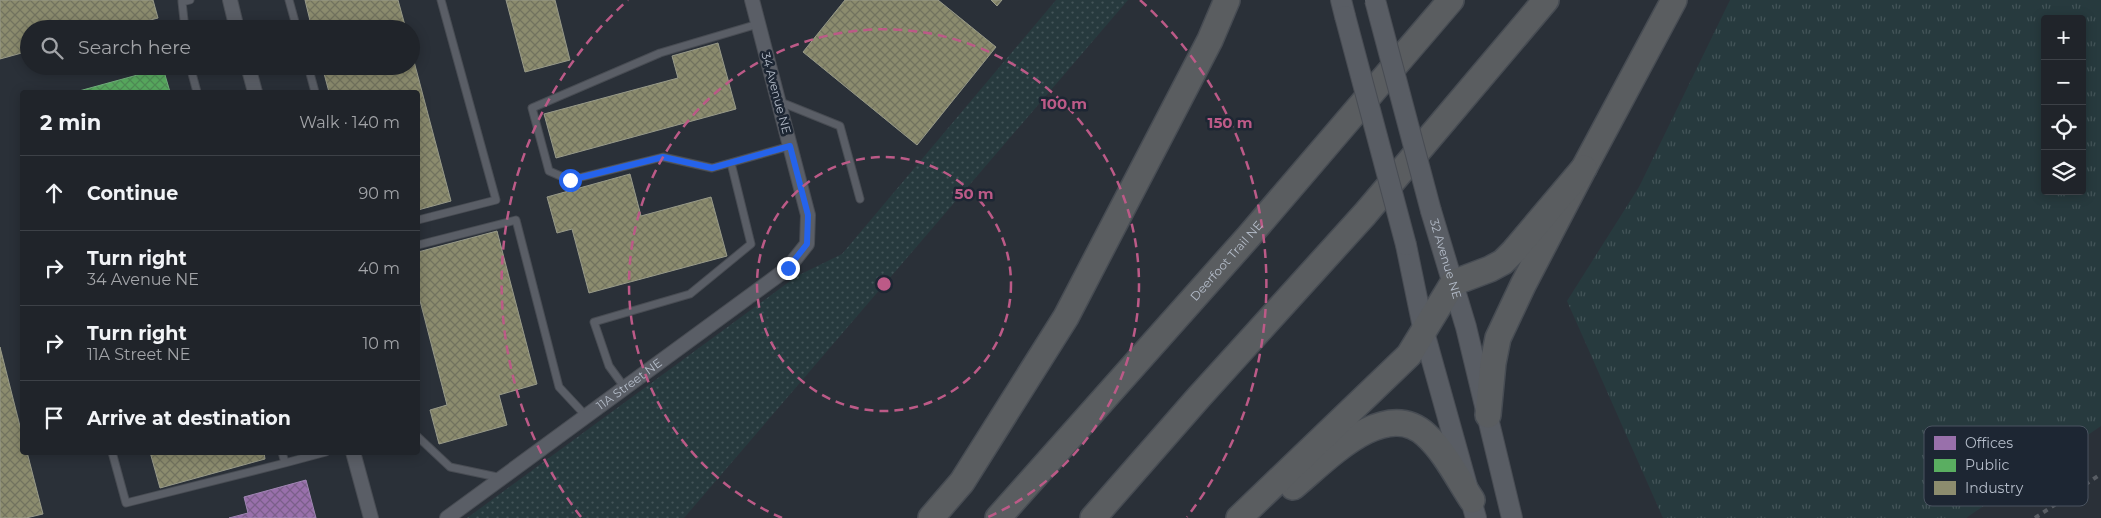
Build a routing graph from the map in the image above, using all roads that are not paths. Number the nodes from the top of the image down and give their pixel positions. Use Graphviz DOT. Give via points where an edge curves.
graph roads {
  1 [pos="190,0"];
  2 [pos="230,0"];
  3 [pos="289,0"];
  4 [pos="442,0"];
  5 [pos="752,0"];
  6 [pos="1227,0"];
  7 [pos="1239,0"];
  8 [pos="1375,0"];
  9 [pos="1451,0"];
  10 [pos="1546,0"];
  11 [pos="1674,0"];
  12 [pos="182,1"];
  13 [pos="1343,8"];
  14 [pos="183,20"];
  15 [pos="235,20"];
  16 [pos="295,20"];
  17 [pos="758,24"];
  18 [pos="1210,40"];
  19 [pos="192,75"];
  20 [pos="250,75"];
  21 [pos="310,75"];
  22 [pos="196,90"];
  23 [pos="254,90"];
  24 [pos="314,90"];
  25 [pos="778,101"];
  26 [pos="790,146"];
  27 [pos="731,163"];
  28 [pos="1584,168"];
  29 [pos="860,199"];
  30 [pos="420,219"];
  31 [pos="420,244"];
  32 [pos="807,244"];
  33 [pos="1453,283"];
  34 [pos="1424,332"];
  35 [pos="624,388"];
  36 [pos="1488,415"];
  37 [pos="586,416"];
  38 [pos="420,439"];
  39 [pos="113,455"];
  40 [pos="283,455"];
  41 [pos="315,455"];
  42 [pos="354,455"];
  43 [pos="285,463"];
  44 [pos="502,478"];
  45 [pos="1474,509"];
  46 [pos="368,516"];
  47 [pos="447,518"];
  48 [pos="931,518"];
  49 [pos="998,518"];
  50 [pos="1094,518"];
  51 [pos="1239,518"];
  52 [pos="1257,518"];
  53 [pos="1512,518"];
  1 -- 12 [label="lane"];
  2 -- 15 [label="street"];
  3 -- 16 [label="lane"];
  4 -- 30 [label="lane" via="496,200"];
  5 -- 17 [label="street, 34 Avenue NE"];
  6 -- 18 [label="highway"];
  7 -- 18 [label="highway"];
  8 -- 33 [label="main road, 32 Avenue NE, bridge"];
  9 -- 49 [label="highway, Deerfoot Trail NE" via="1255,229"];
  10 -- 50 [label="highway" via="1365,214"];
  11 -- 28 [label="highway"];
  12 -- 14 [label="lane"];
  13 -- 34 [label="main road, bridge" via="1406,245"];
  17 -- 25 [label="street, 34 Avenue NE"];
  17 -- 27 [label="lane" via="660,53 532,108 549,171 570,180 663,157 712,168"];
  18 -- 48 [label="highway" via="1066,317 962,482"];
  19 -- 22 [label="lane"];
  20 -- 23 [label="street"];
  21 -- 24 [label="lane"];
  25 -- 26 [label="street, 34 Avenue NE"];
  25 -- 29 [label="lane" via="840,126"];
  26 -- 27 [label="lane"];
  26 -- 32 [label="street, 34 Avenue NE" via="808,215"];
  27 -- 35 [label="lane" via="751,244 690,294 594,322 608,366"];
  28 -- 33 [label="highway" via="1503,262"];
  28 -- 36 [label="highway" via="1498,338"];
  31 -- 37 [label="lane" via="516,220 559,387"];
  32 -- 35 [label="street, 11A Street NE" via="788,268"];
  33 -- 34 [label="highway"];
  33 -- 36 [label="main road, 32 Avenue NE"];
  34 -- 45 [label="main road"];
  34 -- 51 [label="highway" via="1409,355"];
  35 -- 37 [label="street, 11A Street NE"];
  36 -- 53 [label="main road, 32 Avenue NE"];
  37 -- 44 [label="street, 11A Street NE"];
  38 -- 44 [label="lane" via="450,467"];
  39 -- 43 [label="lane" via="126,503"];
  40 -- 43 [label="lane"];
  41 -- 43 [label="lane"];
  42 -- 46 [label="street"];
  44 -- 47 [label="street, 11A Street NE"];
  45 -- 52 [label="highway" via="1442,455 1425,434 1408,425 1392,422 1352,438"];
}
